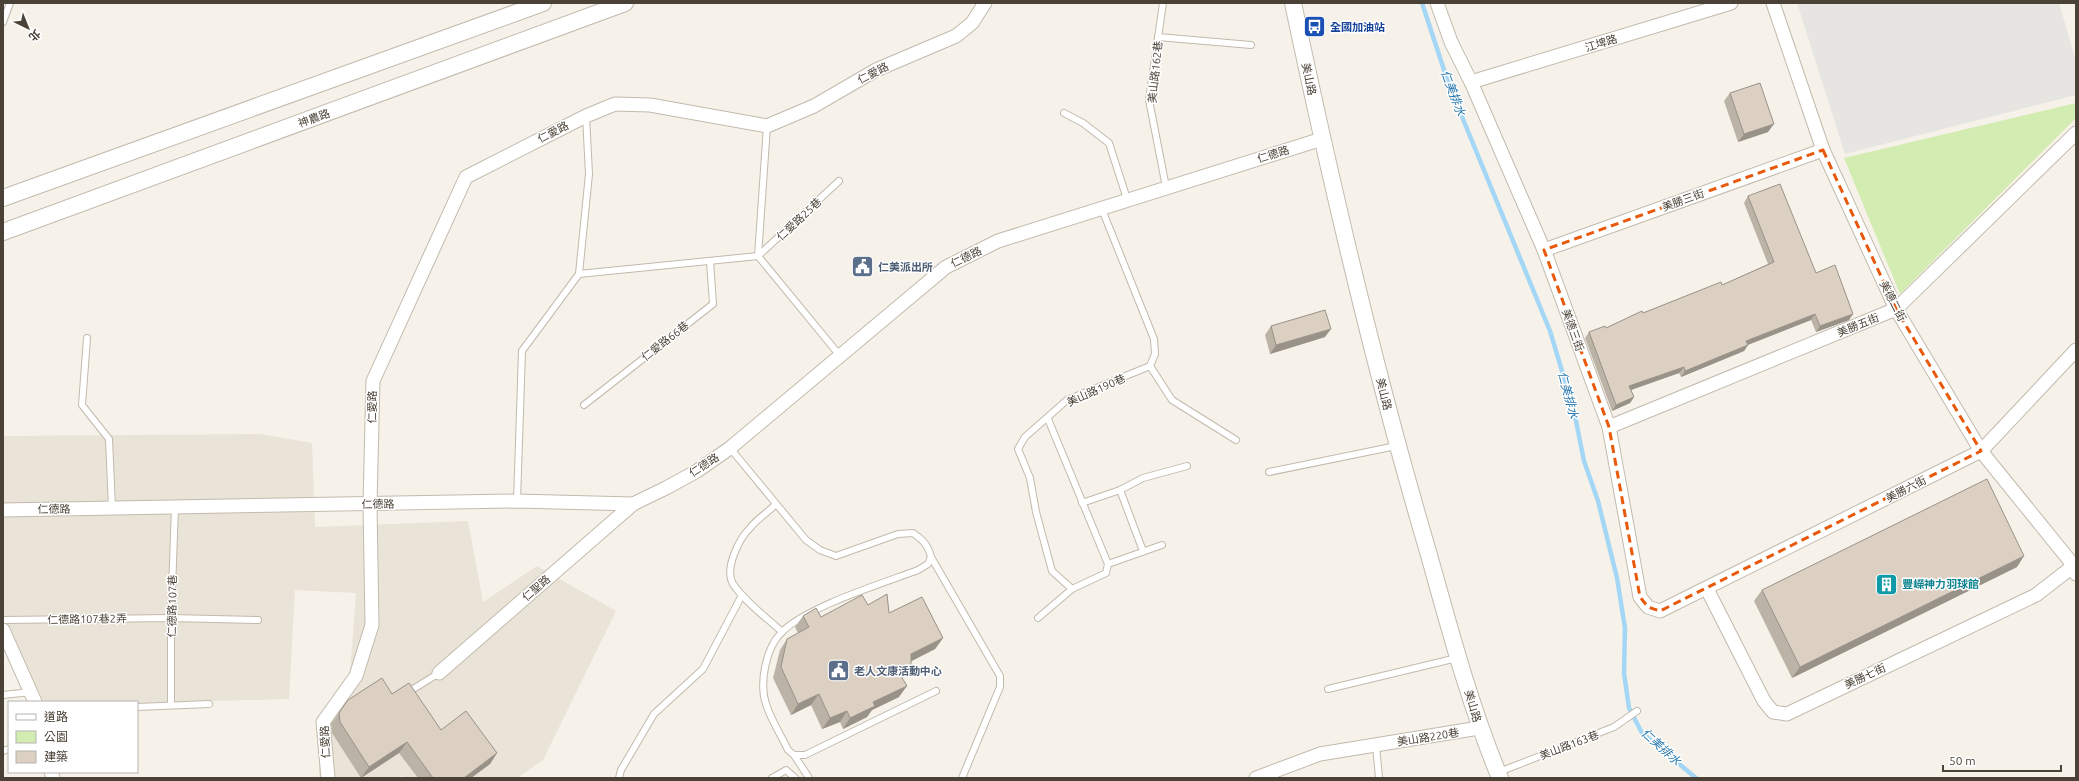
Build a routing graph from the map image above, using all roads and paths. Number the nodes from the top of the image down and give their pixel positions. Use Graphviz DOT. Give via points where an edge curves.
graph roads {
  1 [pos="10,3"];
  2 [pos="543,3"];
  3 [pos="625,3"];
  4 [pos="985,3"];
  5 [pos="1163,3"];
  6 [pos="1293,3"];
  7 [pos="1437,3"];
  8 [pos="1731,3"];
  9 [pos="1773,3"];
  10 [pos="3,22"];
  11 [pos="1158,37"];
  12 [pos="1251,45"];
  13 [pos="1471,82"];
  14 [pos="1064,113"];
  15 [pos="586,116"];
  16 [pos="767,126"];
  17 [pos="2076,133"];
  18 [pos="1322,139"];
  19 [pos="1823,150"];
  20 [pos="839,181"];
  21 [pos="1166,187"];
  22 [pos="3,198"];
  23 [pos="1127,199"];
  24 [pos="1101,207"];
  25 [pos="3,232"];
  26 [pos="1544,250"];
  27 [pos="758,256"];
  28 [pos="710,261"];
  29 [pos="579,274"];
  30 [pos="1896,309"];
  31 [pos="87,338"];
  32 [pos="2076,350"];
  33 [pos="841,356"];
  34 [pos="1150,366"];
  35 [pos="584,405"];
  36 [pos="1048,420"];
  37 [pos="1609,427"];
  38 [pos="1236,440"];
  39 [pos="1396,446"];
  40 [pos="730,448"];
  41 [pos="1981,451"];
  42 [pos="1187,466"];
  43 [pos="1269,472"];
  44 [pos="1120,490"];
  45 [pos="516,501"];
  46 [pos="1082,503"];
  47 [pos="370,504"];
  48 [pos="633,504"];
  49 [pos="775,505"];
  50 [pos="175,507"];
  51 [pos="112,508"];
  52 [pos="3,510"];
  53 [pos="1162,545"];
  54 [pos="1142,551"];
  55 [pos="931,556"];
  56 [pos="1108,564"];
  57 [pos="2075,568"];
  58 [pos="1072,589"];
  59 [pos="1707,589"];
  60 [pos="742,595"];
  61 [pos="171,618"];
  62 [pos="1038,618"];
  63 [pos="3,620"];
  64 [pos="258,620"];
  65 [pos="3,630"];
  66 [pos="782,632"];
  67 [pos="1459,658"];
  68 [pos="439,673"];
  69 [pos="1328,689"];
  70 [pos="936,691"];
  71 [pos="3,695"];
  72 [pos="33,697"];
  73 [pos="411,700"];
  74 [pos="209,704"];
  75 [pos="172,705"];
  76 [pos="138,707"];
  77 [pos="1637,711"];
  78 [pos="1479,728"];
  79 [pos="1376,745"];
  80 [pos="794,754"];
  81 [pos="1499,775"];
  82 [pos="328,778"];
  83 [pos="619,778"];
  84 [pos="772,778"];
  85 [pos="795,778"];
  86 [pos="810,778"];
  87 [pos="962,778"];
  88 [pos="1256,778"];
  89 [pos="1379,778"];
  1 -- 10 [label="lane"];
  2 -- 22 [label="street"];
  3 -- 25 [label="street, 神農路"];
  4 -- 16 [label="street, 仁愛路" via="972,23 956,36 876,70 814,106"];
  5 -- 11 [label="lane, 美山路162巷"];
  6 -- 18 [label="street, 美山路"];
  7 -- 13 [label="street, 美德三街" via="1451,42"];
  8 -- 13 [label="street, 江埤路"];
  9 -- 19 [label="street, 美德二街"];
  11 -- 12 [label="lane"];
  11 -- 21 [label="lane, 美山路162巷" via="1150,100"];
  13 -- 26 [label="street, 美德三街"];
  14 -- 23 [label="lane" via="1083,123 1109,143"];
  15 -- 16 [label="street, 仁愛路" via="615,104 650,105"];
  15 -- 29 [label="lane, 仁愛路" via="589,174"];
  15 -- 47 [label="street, 仁愛路" via="466,177 373,381"];
  16 -- 27 [label="lane"];
  17 -- 30 [label="street, 美勝五街"];
  18 -- 21 [label="street, 仁德路"];
  18 -- 39 [label="street, 美山路"];
  19 -- 26 [label="street, 美勝三街"];
  19 -- 30 [label="street, 美德二街"];
  20 -- 27 [label="lane, 仁愛路25巷"];
  21 -- 23 [label="street, 仁德路"];
  23 -- 24 [label="street, 仁德路"];
  24 -- 33 [label="street, 仁德路" via="998,241 946,267"];
  24 -- 34 [label="lane" via="1154,339 1155,354"];
  26 -- 37 [label="street, 美德三街"];
  27 -- 28 [label="lane"];
  27 -- 33 [label="lane"];
  28 -- 29 [label="lane"];
  28 -- 35 [label="lane, 仁愛路66巷" via="713,304"];
  29 -- 45 [label="lane" via="522,352"];
  30 -- 37 [label="street, 美勝五街"];
  30 -- 41 [label="street, 美德二街"];
  31 -- 51 [label="lane" via="82,405 109,439"];
  32 -- 41 [label="street, 美勝六街"];
  33 -- 40 [label="street, 仁德路"];
  34 -- 36 [label="lane, 美山路190巷" via="1067,400"];
  34 -- 38 [label="lane" via="1172,400"];
  36 -- 46 [label="lane"];
  36 -- 58 [label="lane, 美山路190巷" via="1025,438 1018,449 1030,478 1052,571"];
  37 -- 59 [label="street, 美德三街" via="1640,597 1648,606 1660,611"];
  39 -- 43 [label="lane"];
  39 -- 67 [label="street, 美山路"];
  40 -- 48 [label="street, 仁德路" via="697,471"];
  40 -- 49 [label="lane"];
  41 -- 57 [label="street, 美德二街"];
  41 -- 59 [label="street, 美勝六街"];
  42 -- 44 [label="lane" via="1143,478"];
  44 -- 46 [label="lane"];
  44 -- 54 [label="lane"];
  45 -- 47 [label="street, 仁德路"];
  45 -- 48 [label="street, 仁德路"];
  46 -- 56 [label="lane"];
  47 -- 50 [label="street, 仁德路"];
  47 -- 82 [label="street, 仁愛路" via="372,625 356,676 323,722"];
  48 -- 68 [label="street, 仁聖路"];
  49 -- 55 [label="lane" via="806,540 820,550 836,556 898,534 913,533 922,540"];
  49 -- 60 [label="lane" via="749,528 734,553 730,569 732,582"];
  50 -- 51 [label="street, 仁德路"];
  50 -- 61 [label="lane, 仁德路107巷"];
  51 -- 52 [label="street, 仁德路"];
  53 -- 54 [label="lane"];
  54 -- 56 [label="lane"];
  55 -- 66 [label="lane" via="928,564 918,570 820,608"];
  55 -- 87 [label="lane" via="1000,676 1000,687"];
  56 -- 58 [label="lane" via="1106,573"];
  57 -- 59 [label="street, 美勝七街" via="2036,595 1787,714 1773,712 1764,701"];
  58 -- 62 [label="lane"];
  60 -- 66 [label="lane"];
  60 -- 83 [label="lane" via="704,669 654,714"];
  61 -- 63 [label="lane, 仁德路107巷2弄"];
  61 -- 64 [label="lane, 仁德路107巷2弄"];
  61 -- 75 [label="lane, 仁德路107巷"];
  65 -- 72 [label="street"];
  66 -- 80 [label="lane" via="771,645 763,676 765,703 788,750"];
  67 -- 69 [label="lane"];
  67 -- 78 [label="street, 美山路"];
  68 -- 73 [label="lane" via="406,694"];
  70 -- 80 [label="lane" via="806,755"];
  71 -- 72 [label="lane"];
  74 -- 75 [label="lane"];
  75 -- 76 [label="lane"];
  77 -- 81 [label="lane, 美山路163巷" via="1614,727"];
  78 -- 79 [label="street, 美山路220巷"];
  78 -- 81 [label="street, 美山路"];
  79 -- 88 [label="street, 美山路220巷" via="1320,754"];
  79 -- 89 [label="lane"];
  80 -- 86 [label="lane"];
  84 -- 85 [label="lane" via="786,770"];
}
